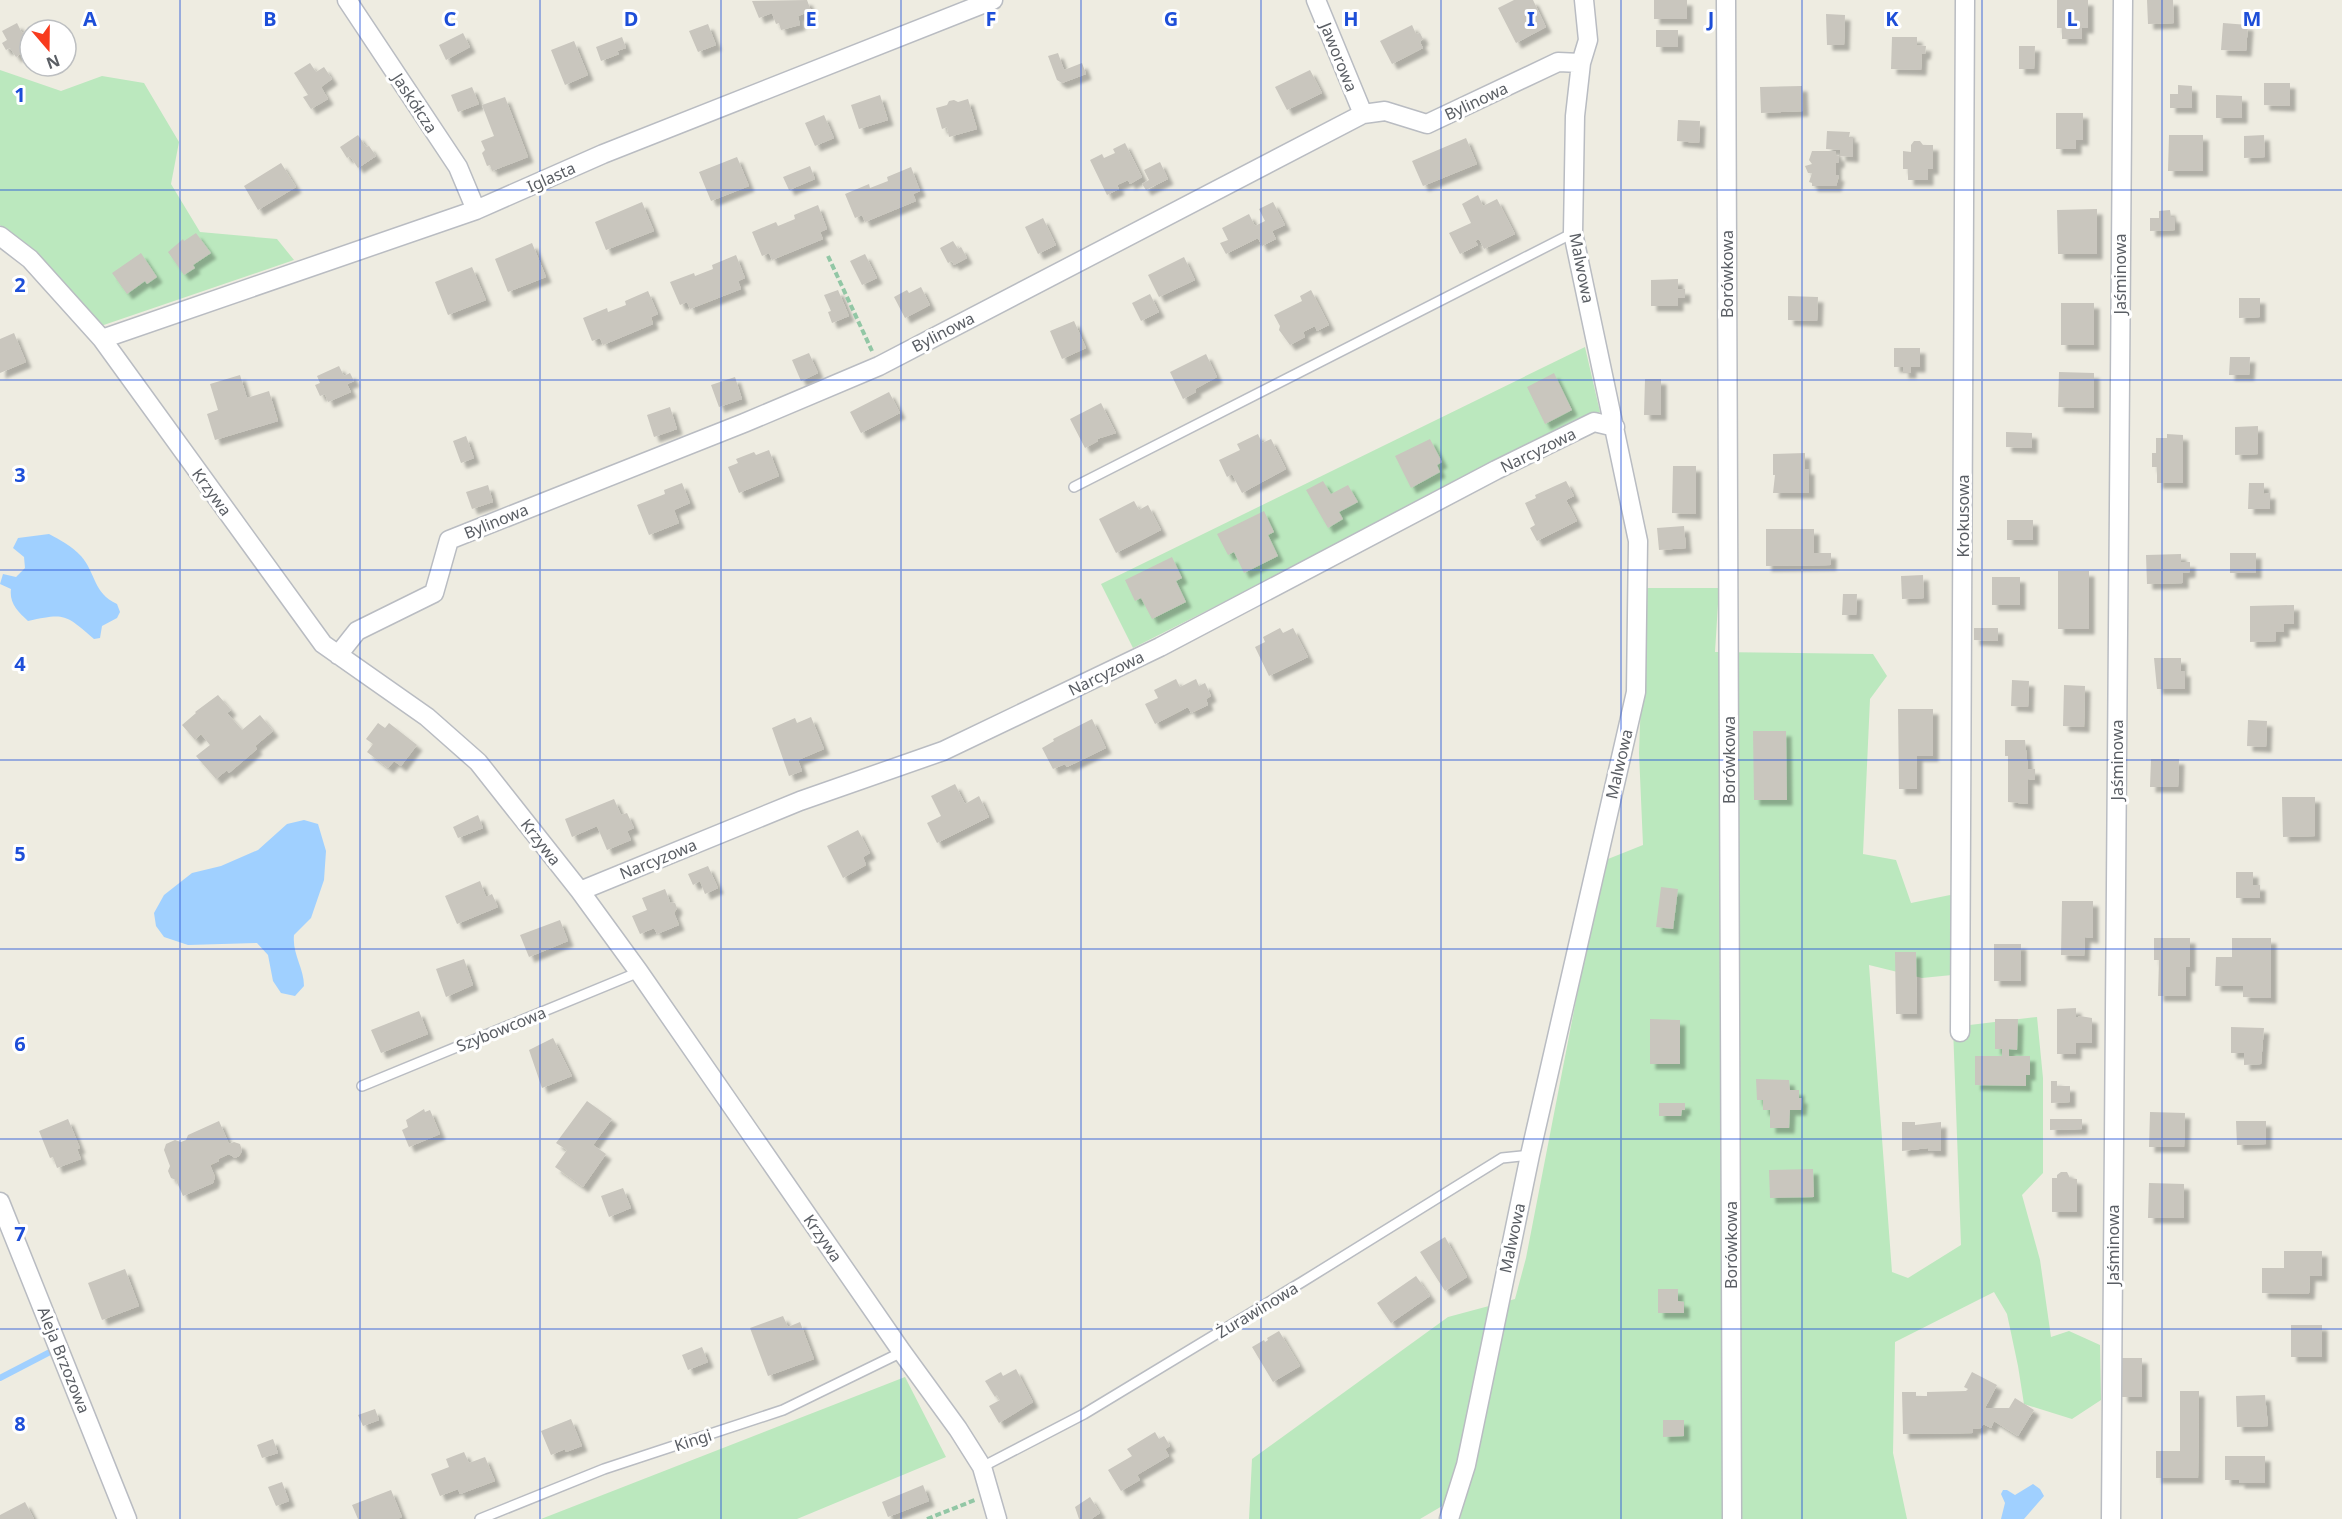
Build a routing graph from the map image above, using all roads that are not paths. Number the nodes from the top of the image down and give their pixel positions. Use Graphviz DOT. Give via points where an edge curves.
graph roads {
  1 [pos="347,0"];
  2 [pos="993,0"];
  3 [pos="1316,0"];
  4 [pos="1584,0"];
  5 [pos="1726,0"];
  6 [pos="1965,0"];
  7 [pos="2122,0"];
  8 [pos="1581,63"];
  9 [pos="1363,114"];
  10 [pos="476,210"];
  11 [pos="1573,233"];
  12 [pos="0,236"];
  13 [pos="102,339"];
  14 [pos="1615,427"];
  15 [pos="1074,487"];
  16 [pos="338,655"];
  17 [pos="580,891"];
  18 [pos="639,972"];
  19 [pos="1960,1032"];
  20 [pos="362,1086"];
  21 [pos="1530,1155"];
  22 [pos="0,1202"];
  23 [pos="902,1352"];
  24 [pos="982,1467"];
  25 [pos="127,1519"];
  26 [pos="480,1519"];
  27 [pos="997,1519"];
  28 [pos="1449,1519"];
  29 [pos="1732,1519"];
  30 [pos="2111,1519"];
  1 -- 10 [label="street, Jaskółcza" via="458,167"];
  2 -- 10 [label="street, Iglasta" via="603,154"];
  3 -- 9 [label="street, Jaworowa"];
  4 -- 8 [label="street, Malwowa" via="1588,40"];
  5 -- 29 [label="street, Borówkowa"];
  6 -- 19 [label="street, Krokusowa"];
  7 -- 30 [label="street, Jaśminowa"];
  8 -- 9 [label="street, Bylinowa" via="1558,62 1427,124 1385,111"];
  8 -- 11 [label="street, Malwowa" via="1575,116"];
  9 -- 16 [label="street, Bylinowa" via="879,366 449,540 434,593 357,631"];
  10 -- 13 [label="street, Iglasta"];
  11 -- 14 [label="street, Malwowa"];
  11 -- 15 [label="lane"];
  12 -- 13 [label="street, Krzywa" via="30,259"];
  13 -- 16 [label="street, Krzywa" via="307,625"];
  14 -- 17 [label="street, Narcyzowa" via="1594,423 1584,427 1160,647 943,751 800,801"];
  14 -- 21 [label="street, Malwowa" via="1638,541 1636,693"];
  16 -- 17 [label="street, Krzywa" via="427,717 478,762"];
  17 -- 18 [label="street, Krzywa"];
  18 -- 20 [label="lane, Szybowcowa"];
  18 -- 23 [label="street, Krzywa"];
  21 -- 24 [label="lane, Żurawinowa" via="1502,1158 1084,1414"];
  21 -- 28 [label="street, Malwowa" via="1466,1465"];
  22 -- 25 [label="street, Aleja Brzozowa"];
  23 -- 24 [label="street, Krzywa"];
  23 -- 26 [label="lane, Kingi" via="783,1410 604,1469"];
  24 -- 27 [label="street, Krzywa"];
}
